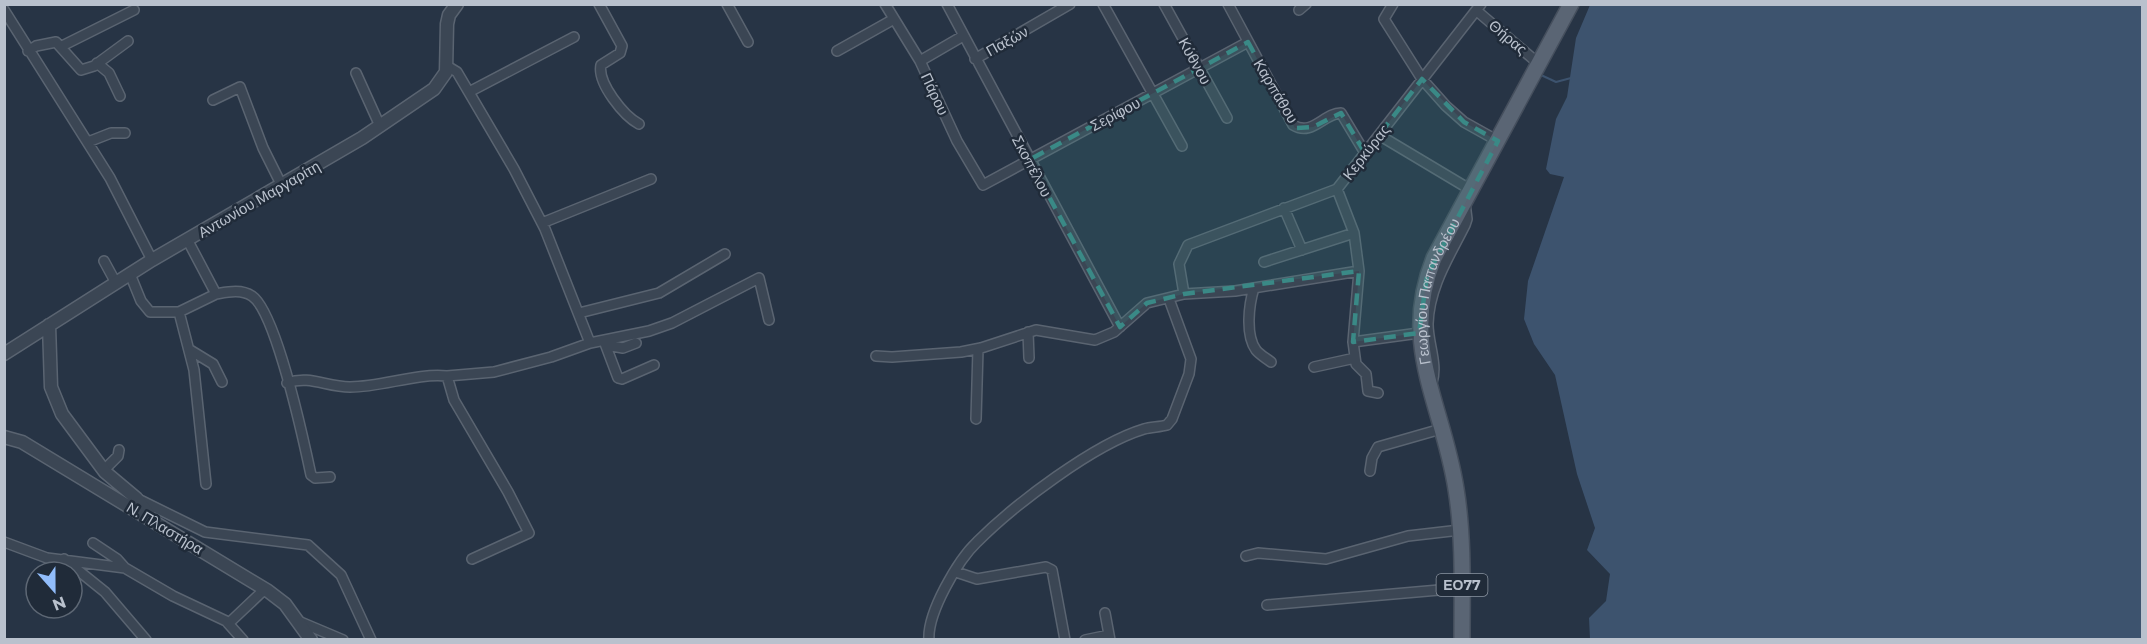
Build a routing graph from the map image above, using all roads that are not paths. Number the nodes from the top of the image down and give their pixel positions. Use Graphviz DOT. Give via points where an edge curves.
graph roads {
  1 [pos="599,4"];
  2 [pos="727,4"];
  3 [pos="885,4"];
  4 [pos="947,4"];
  5 [pos="1070,4"];
  6 [pos="1103,4"];
  7 [pos="1164,4"];
  8 [pos="1228,4"];
  9 [pos="1394,4"];
  10 [pos="1571,4"];
  11 [pos="453,6"];
  12 [pos="1479,8"];
  13 [pos="4,10"];
  14 [pos="134,10"];
  15 [pos="894,19"];
  16 [pos="963,36"];
  17 [pos="574,37"];
  18 [pos="128,40"];
  19 [pos="747,42"];
  20 [pos="1248,42"];
  21 [pos="62,45"];
  22 [pos="28,51"];
  23 [pos="837,51"];
  24 [pos="975,59"];
  25 [pos="920,61"];
  26 [pos="97,63"];
  27 [pos="1539,64"];
  28 [pos="447,66"];
  29 [pos="1199,68"];
  30 [pos="356,73"];
  31 [pos="1422,79"];
  32 [pos="469,92"];
  33 [pos="1152,94"];
  34 [pos="120,96"];
  35 [pos="213,100"];
  36 [pos="1227,118"];
  37 [pos="639,124"];
  38 [pos="380,126"];
  39 [pos="125,133"];
  40 [pos="1379,135"];
  41 [pos="1498,141"];
  42 [pos="88,142"];
  43 [pos="1182,146"];
  44 [pos="1365,153"];
  45 [pos="1029,160"];
  46 [pos="651,179"];
  47 [pos="983,185"];
  48 [pos="282,186"];
  49 [pos="1337,189"];
  50 [pos="1468,196"];
  51 [pos="1284,208"];
  52 [pos="542,224"];
  53 [pos="1354,233"];
  54 [pos="188,240"];
  55 [pos="1302,250"];
  56 [pos="724,254"];
  57 [pos="152,260"];
  58 [pos="104,261"];
  59 [pos="1264,262"];
  60 [pos="1359,271"];
  61 [pos="130,274"];
  62 [pos="116,283"];
  63 [pos="1254,288"];
  64 [pos="216,294"];
  65 [pos="1184,294"];
  66 [pos="1169,299"];
  67 [pos="179,312"];
  68 [pos="579,313"];
  69 [pos="770,320"];
  70 [pos="49,326"];
  71 [pos="1120,327"];
  72 [pos="1028,332"];
  73 [pos="1419,333"];
  74 [pos="1353,342"];
  75 [pos="590,343"];
  76 [pos="605,343"];
  77 [pos="636,343"];
  78 [pos="978,349"];
  79 [pos="190,350"];
  80 [pos="4,354"];
  81 [pos="876,356"];
  82 [pos="1029,358"];
  83 [pos="1355,358"];
  84 [pos="1271,362"];
  85 [pos="654,365"];
  86 [pos="1314,367"];
  87 [pos="447,376"];
  88 [pos="222,382"];
  89 [pos="287,383"];
  90 [pos="1431,388"];
  91 [pos="1378,393"];
  92 [pos="976,419"];
  93 [pos="1442,429"];
  94 [pos="4,437"];
  95 [pos="119,450"];
  96 [pos="104,470"];
  97 [pos="1370,471"];
  98 [pos="330,477"];
  99 [pos="206,484"];
  100 [pos="136,498"];
  101 [pos="153,521"];
  102 [pos="1460,530"];
  103 [pos="4,542"];
  104 [pos="93,543"];
  105 [pos="1245,556"];
  106 [pos="64,559"];
  107 [pos="472,559"];
  108 [pos="125,568"];
  109 [pos="956,572"];
  110 [pos="1462,588"];
  111 [pos="265,589"];
  112 [pos="1267,605"];
  113 [pos="1105,613"];
  114 [pos="298,621"];
  115 [pos="229,623"];
  116 [pos="304,637"];
  117 [pos="1110,637"];
  118 [pos="146,639"];
  119 [pos="243,639"];
  120 [pos="343,639"];
  121 [pos="371,639"];
  122 [pos="929,639"];
  123 [pos="1065,639"];
  124 [pos="1085,639"];
  125 [pos="1462,639"];
  1 -- 37 [label="street" via="622,46 620,53 601,65 600,72 618,107"];
  2 -- 19 [label="street"];
  3 -- 15 [label="street, Πάρου"];
  4 -- 16 [label="street, Σκοπέλου"];
  5 -- 24 [label="street, Παξών"];
  6 -- 33 [label="street"];
  7 -- 29 [label="street, Κύθνου"];
  8 -- 20 [label="street, Καρπάθου"];
  9 -- 31 [label="street" via="1384,19"];
  10 -- 27 [label="main road, Γεωργίου Παπανδρέου / ΕΟ77"];
  11 -- 28 [label="street" via="447,24"];
  12 -- 27 [label="street, Θήρας"];
  12 -- 31 [label="street, Κερκύρας"];
  13 -- 22 [label="street"];
  14 -- 21 [label="street"];
  15 -- 23 [label="street"];
  15 -- 25 [label="street, Πάρου"];
  16 -- 24 [label="street, Σκοπέλου"];
  16 -- 25 [label="street"];
  17 -- 32 [label="street"];
  18 -- 26 [label="street"];
  20 -- 29 [label="street, Σερίφου"];
  20 -- 44 [label="street, Καρπάθου" via="1293,125 1313,127 1341,113"];
  21 -- 22 [label="street" via="56,42"];
  21 -- 26 [label="street" via="77,69"];
  22 -- 42 [label="street"];
  24 -- 45 [label="street, Σκοπέλου"];
  25 -- 47 [label="street, Πάρου" via="957,141"];
  26 -- 34 [label="street" via="109,74"];
  27 -- 41 [label="main road, Γεωργίου Παπανδρέου / ΕΟ77"];
  28 -- 32 [label="street" via="457,72"];
  28 -- 38 [label="street, Αντωνίου Μαργαρίτη" via="437,86"];
  29 -- 33 [label="street, Σερίφου"];
  29 -- 36 [label="street, Κύθνου"];
  30 -- 38 [label="street"];
  31 -- 40 [label="street, Κερκύρας"];
  31 -- 41 [label="street" via="1464,122"];
  32 -- 52 [label="street"];
  33 -- 43 [label="street"];
  33 -- 45 [label="street, Σερίφου"];
  35 -- 48 [label="street" via="240,87"];
  38 -- 48 [label="street, Αντωνίου Μαργαρίτη"];
  39 -- 42 [label="street" via="111,133"];
  40 -- 44 [label="street, Κερκύρας"];
  40 -- 50 [label="street"];
  41 -- 50 [label="main road, Γεωργίου Παπανδρέου / ΕΟ77"];
  42 -- 57 [label="street"];
  44 -- 49 [label="street, Κερκύρας"];
  45 -- 47 [label="street, Σερίφου"];
  45 -- 71 [label="street, Σκοπέλου"];
  46 -- 52 [label="street"];
  48 -- 54 [label="street, Αντωνίου Μαργαρίτη"];
  49 -- 51 [label="street, Κερκύρας"];
  49 -- 53 [label="street"];
  50 -- 73 [label="main road, Γεωργίου Παπανδρέου / ΕΟ77" via="1427,276"];
  50 -- 90 [label="street" via="1467,219 1432,293 1428,323 1435,371"];
  51 -- 55 [label="street"];
  51 -- 65 [label="street, Κερκύρας" via="1188,245 1179,266"];
  52 -- 68 [label="street"];
  53 -- 55 [label="street"];
  53 -- 60 [label="street"];
  54 -- 57 [label="street, Αντωνίου Μαργαρίτη"];
  54 -- 64 [label="street"];
  55 -- 59 [label="street"];
  56 -- 68 [label="street" via="659,293"];
  57 -- 61 [label="street, Αντωνίου Μαργαρίτη"];
  58 -- 62 [label="street"];
  60 -- 63 [label="street"];
  60 -- 74 [label="street"];
  61 -- 62 [label="street, Αντωνίου Μαργαρίτη"];
  61 -- 67 [label="street" via="147,310"];
  62 -- 70 [label="street, Αντωνίου Μαργαρίτη"];
  63 -- 65 [label="street"];
  63 -- 84 [label="street" via="1250,314 1253,344"];
  64 -- 67 [label="street"];
  64 -- 89 [label="street" via="244,292 261,304"];
  65 -- 66 [label="street"];
  66 -- 71 [label="street" via="1146,303"];
  66 -- 109 [label="street" via="1191,359 1172,419 1167,425 1144,429 1119,441 1065,471 975,543"];
  67 -- 79 [label="street"];
  68 -- 75 [label="street"];
  69 -- 76 [label="street" via="759,278 672,323"];
  70 -- 80 [label="street, Αντωνίου Μαργαρίτη"];
  70 -- 96 [label="street" via="49,373 55,400"];
  71 -- 72 [label="street" via="1095,340"];
  72 -- 78 [label="street"];
  72 -- 82 [label="street"];
  73 -- 74 [label="street"];
  73 -- 90 [label="main road, Γεωργίου Παπανδρέου / ΕΟ77"];
  74 -- 83 [label="street"];
  75 -- 76 [label="street"];
  75 -- 87 [label="street" via="504,370"];
  76 -- 77 [label="street" via="623,348"];
  76 -- 85 [label="street" via="618,378"];
  78 -- 81 [label="street"];
  78 -- 92 [label="street"];
  79 -- 88 [label="street" via="213,364"];
  79 -- 99 [label="street"];
  83 -- 86 [label="street"];
  83 -- 91 [label="street" via="1366,374 1368,391"];
  87 -- 89 [label="street" via="354,387 330,386 307,378"];
  87 -- 107 [label="street" via="454,400 529,533"];
  89 -- 98 [label="street" via="311,475"];
  90 -- 93 [label="main road, Γεωργίου Παπανδρέου / ΕΟ77"];
  93 -- 97 [label="street" via="1378,447"];
  93 -- 102 [label="main road, Γεωργίου Παπανδρέου / ΕΟ77" via="1456,488"];
  94 -- 101 [label="street, Ν. Πλαστήρα" via="22,442"];
  95 -- 96 [label="street"];
  96 -- 100 [label="street"];
  100 -- 101 [label="street"];
  100 -- 121 [label="street" via="205,532 308,545 341,575"];
  101 -- 111 [label="street, Ν. Πλαστήρα"];
  102 -- 105 [label="street" via="1408,536 1326,559 1258,553"];
  102 -- 110 [label="main road, Γεωργίου Παπανδρέου / ΕΟ77"];
  103 -- 106 [label="street" via="33,554"];
  104 -- 108 [label="street"];
  106 -- 108 [label="street"];
  106 -- 118 [label="street" via="105,592"];
  108 -- 115 [label="street"];
  109 -- 122 [label="street" via="928,629"];
  109 -- 123 [label="street" via="977,579 1046,567 1052,570"];
  110 -- 112 [label="street"];
  110 -- 125 [label="main road, Γεωργίου Παπανδρέου / ΕΟ77"];
  111 -- 114 [label="street, Ν. Πλαστήρα" via="285,604"];
  111 -- 115 [label="street"];
  113 -- 117 [label="street"];
  114 -- 116 [label="street, Ν. Πλαστήρα"];
  114 -- 120 [label="street"];
  115 -- 119 [label="street"];
  117 -- 124 [label="street"];
}
